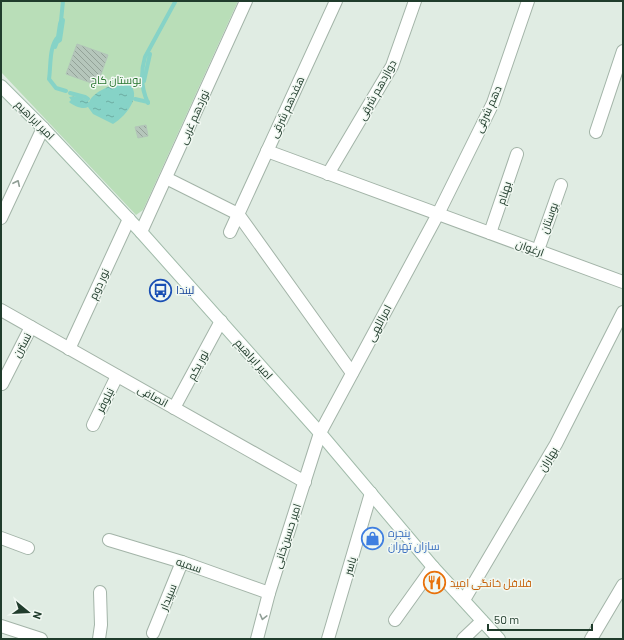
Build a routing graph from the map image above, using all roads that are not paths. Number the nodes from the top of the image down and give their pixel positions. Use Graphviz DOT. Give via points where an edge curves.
graph roads {
  1 [pos="246,1"];
  2 [pos="336,1"];
  3 [pos="415,1"];
  4 [pos="528,1"];
  5 [pos="623,51"];
  6 [pos="1,86"];
  7 [pos="43,128"];
  8 [pos="596,132"];
  9 [pos="267,151"];
  10 [pos="517,154"];
  11 [pos="328,174"];
  12 [pos="166,178"];
  13 [pos="561,185"];
  14 [pos="238,214"];
  15 [pos="438,214"];
  16 [pos="1,218"];
  17 [pos="128,219"];
  18 [pos="141,232"];
  19 [pos="230,232"];
  20 [pos="490,233"];
  21 [pos="538,250"];
  22 [pos="623,282"];
  23 [pos="1,310"];
  24 [pos="623,312"];
  25 [pos="221,321"];
  26 [pos="31,328"];
  27 [pos="69,349"];
  28 [pos="352,373"];
  29 [pos="118,376"];
  30 [pos="2,384"];
  31 [pos="174,408"];
  32 [pos="93,425"];
  33 [pos="320,433"];
  34 [pos="305,482"];
  35 [pos="372,493"];
  36 [pos="1,538"];
  37 [pos="109,540"];
  38 [pos="28,548"];
  39 [pos="182,562"];
  40 [pos="433,567"];
  41 [pos="623,585"];
  42 [pos="100,592"];
  43 [pos="269,593"];
  44 [pos="464,600"];
  45 [pos="395,620"];
  46 [pos="482,621"];
  47 [pos="1,626"];
  48 [pos="153,633"];
  49 [pos="41,639"];
  50 [pos="99,639"];
  51 [pos="257,639"];
  52 [pos="328,639"];
  53 [pos="463,639"];
  54 [pos="499,639"];
  55 [pos="591,639"];
  1 -- 12 [label="street, نوزدهم غربی"];
  2 -- 9 [label="street, هفدهم شرقی"];
  3 -- 11 [label="street, دوازدهم شرقی" via="392,66"];
  4 -- 15 [label="street, دهم شرقی" via="493,103"];
  5 -- 8 [label="street"];
  6 -- 7 [label="street, امیر ابراهیم"];
  16 -- 7 [label="street, one-way"];
  7 -- 17 [label="street, امیر ابراهیم"];
  9 -- 11 [label="street, ارغوان"];
  9 -- 14 [label="street, هفدهم شرقی"];
  10 -- 20 [label="street, بهنام"];
  11 -- 15 [label="street, ارغوان"];
  12 -- 14 [label="street"];
  12 -- 18 [label="street, نوزدهم غربی"];
  13 -- 21 [label="street, بوستان"];
  14 -- 19 [label="street, هفدهم شرقی"];
  14 -- 28 [label="street"];
  15 -- 20 [label="street, ارغوان"];
  15 -- 28 [label="street, امراللهی"];
  17 -- 18 [label="street, امیر ابراهیم"];
  17 -- 27 [label="street, نور دوم"];
  18 -- 25 [label="street, امیر ابراهیم"];
  20 -- 21 [label="street, ارغوان"];
  21 -- 22 [label="street, ارغوان"];
  23 -- 26 [label="street, انصافی"];
  24 -- 44 [label="street, بهاران" via="556,444"];
  25 -- 31 [label="street, نور یکم"];
  25 -- 33 [label="street, امیر ابراهیم"];
  26 -- 27 [label="street, انصافی"];
  26 -- 30 [label="street, نسترن"];
  27 -- 29 [label="street, انصافی"];
  28 -- 33 [label="street, امراللهی"];
  29 -- 31 [label="street, انصافی"];
  29 -- 32 [label="street, نیلوفر"];
  31 -- 34 [label="street, انصافی"];
  33 -- 34 [label="street, امیر حسین‌خانی"];
  33 -- 35 [label="street, امیر ابراهیم"];
  34 -- 43 [label="street, امیر حسین‌خانی"];
  35 -- 40 [label="street, امیر ابراهیم"];
  35 -- 52 [label="street, یاسر"];
  36 -- 38 [label="street"];
  37 -- 39 [label="street, سمیه"];
  39 -- 43 [label="street, سمیه"];
  39 -- 48 [label="street, سپیدار"];
  40 -- 44 [label="street, امیر ابراهیم"];
  40 -- 45 [label="street"];
  41 -- 55 [label="street"];
  42 -- 50 [label="street"];
  43 -- 51 [label="street, امیر حسین‌خانی, one-way"];
  44 -- 46 [label="street, امیر ابراهیم"];
  46 -- 53 [label="street"];
  46 -- 54 [label="street, امیر ابراهیم"];
  47 -- 49 [label="street"];
}
